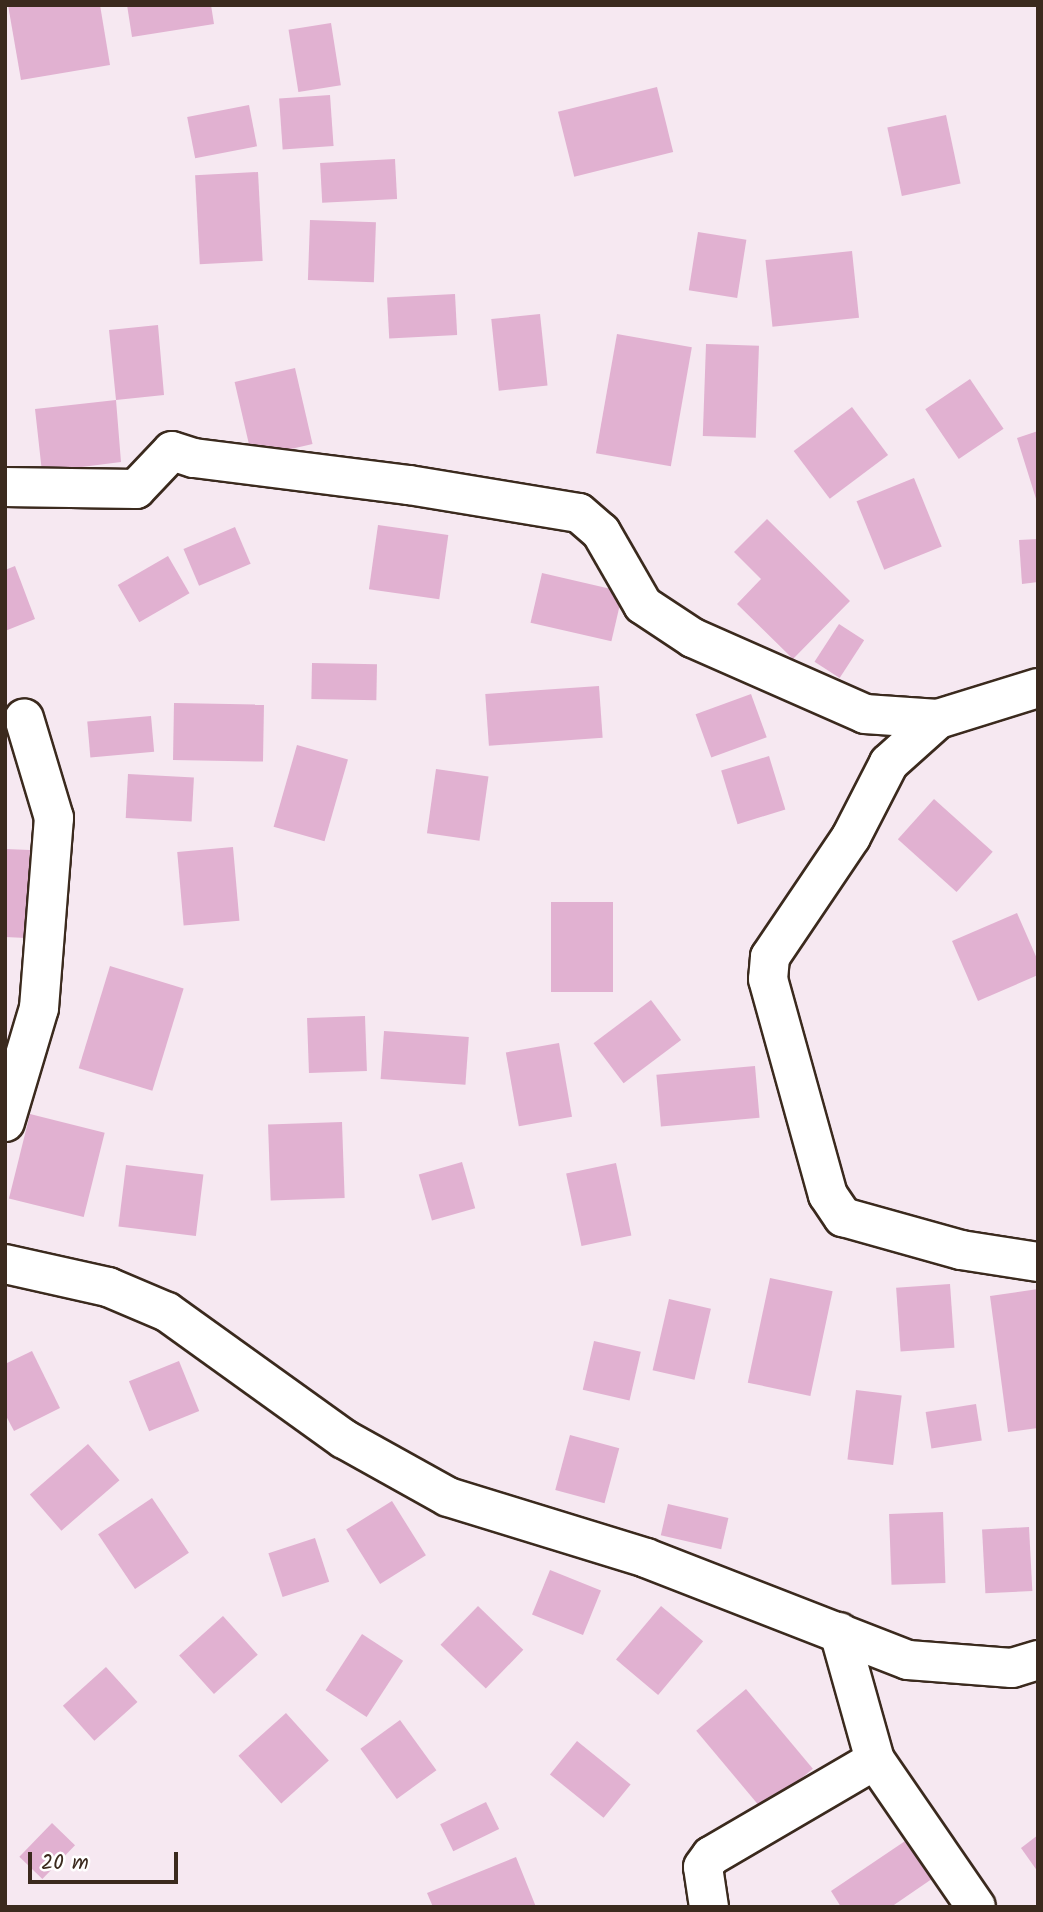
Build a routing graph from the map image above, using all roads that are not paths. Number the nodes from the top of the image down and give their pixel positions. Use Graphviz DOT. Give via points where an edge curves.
graph roads {
  1 [pos="5,487"];
  2 [pos="1038,688"];
  3 [pos="24,718"];
  4 [pos="938,719"];
  5 [pos="5,1122"];
  6 [pos="1038,1262"];
  7 [pos="5,1264"];
  8 [pos="839,1632"];
  9 [pos="1038,1660"];
  10 [pos="875,1760"];
  11 [pos="709,1907"];
  12 [pos="976,1907"];
  1 -- 4 [label="street" via="136,489 172,450 194,458 409,485 579,513 601,532 643,605 694,638 865,714"];
  2 -- 4 [label="street"];
  3 -- 5 [label="street" via="54,818 39,1009"];
  4 -- 6 [label="street" via="889,762 851,837 770,957 768,979 828,1195 843,1217 961,1250"];
  7 -- 8 [label="street" via="108,1287 167,1312 344,1439 448,1497 646,1558"];
  8 -- 9 [label="street" via="908,1660 1012,1668"];
  8 -- 10 [label="street"];
  10 -- 11 [label="street" via="711,1856 703,1867"];
  10 -- 12 [label="street"];
}
